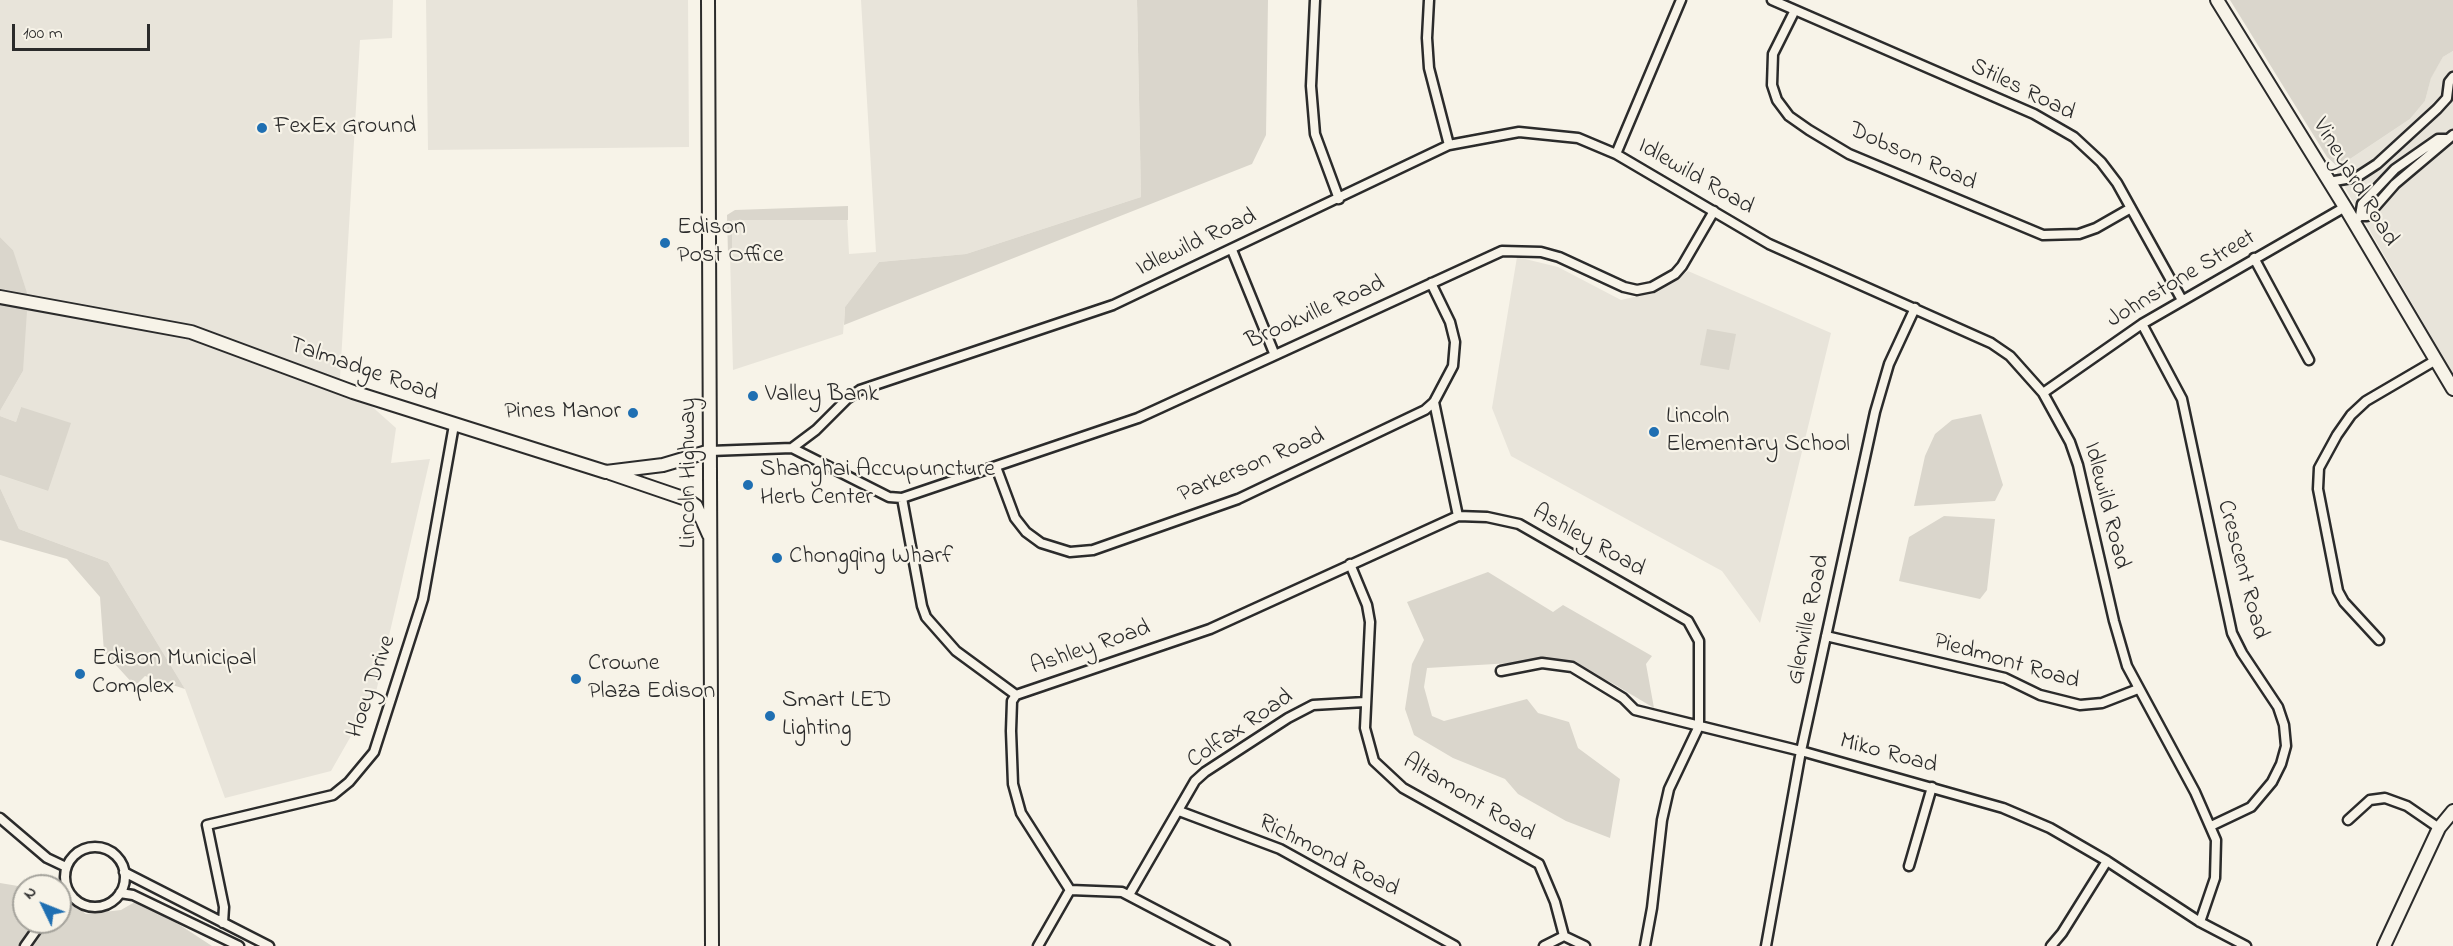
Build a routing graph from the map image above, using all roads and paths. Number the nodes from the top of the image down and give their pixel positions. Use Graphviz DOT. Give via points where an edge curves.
graph roads {
  1 [pos="708,0"];
  2 [pos="1316,0"];
  3 [pos="1429,0"];
  4 [pos="1681,0"];
  5 [pos="1772,0"];
  6 [pos="2217,0"];
  7 [pos="1795,10"];
  8 [pos="2453,77"];
  9 [pos="2450,137"];
  10 [pos="1449,145"];
  11 [pos="1616,154"];
  12 [pos="2329,182"];
  13 [pos="1339,200"];
  14 [pos="2345,207"];
  15 [pos="2131,208"];
  16 [pos="1714,211"];
  17 [pos="2357,219"];
  18 [pos="1232,249"];
  19 [pos="2254,258"];
  20 [pos="1431,283"];
  21 [pos="0,297"];
  22 [pos="2182,300"];
  23 [pos="1915,308"];
  24 [pos="2142,324"];
  25 [pos="1275,353"];
  26 [pos="2309,360"];
  27 [pos="2436,360"];
  28 [pos="2453,389"];
  29 [pos="2043,393"];
  30 [pos="1434,402"];
  31 [pos="454,425"];
  32 [pos="792,448"];
  33 [pos="711,451"];
  34 [pos="996,467"];
  35 [pos="606,472"];
  36 [pos="902,498"];
  37 [pos="1458,516"];
  38 [pos="711,539"];
  39 [pos="1350,564"];
  40 [pos="1826,636"];
  41 [pos="2379,640"];
  42 [pos="1501,671"];
  43 [pos="2138,689"];
  44 [pos="1016,695"];
  45 [pos="1365,702"];
  46 [pos="1699,726"];
  47 [pos="1801,751"];
  48 [pos="1932,787"];
  49 [pos="2453,811"];
  50 [pos="1179,812"];
  51 [pos="0,818"];
  52 [pos="2348,819"];
  53 [pos="2211,826"];
  54 [pos="2439,828"];
  55 [pos="2107,861"];
  56 [pos="1909,866"];
  57 [pos="66,867"];
  58 [pos="124,872"];
  59 [pos="66,874"];
  60 [pos="1070,890"];
  61 [pos="120,893"];
  62 [pos="72,895"];
  63 [pos="1129,895"];
  64 [pos="224,922"];
  65 [pos="2200,922"];
  66 [pos="1564,936"];
  67 [pos="239,946"];
  68 [pos="269,946"];
  69 [pos="712,946"];
  70 [pos="1038,946"];
  71 [pos="1225,946"];
  72 [pos="1455,946"];
  73 [pos="1544,946"];
  74 [pos="1585,946"];
  75 [pos="1645,946"];
  76 [pos="1766,946"];
  77 [pos="2051,946"];
  78 [pos="2246,946"];
  79 [pos="2384,946"];
  1 -- 33 [label="street, Lincoln Highway"];
  2 -- 13 [label="street" via="1311,86 1315,134"];
  3 -- 10 [label="street" via="1429,68"];
  4 -- 11 [label="street"];
  5 -- 7 [label="street, Stiles Road"];
  6 -- 12 [label="street, Vineyard Road"];
  7 -- 15 [label="street, Stiles Road" via="2059,127 2101,162"];
  7 -- 15 [label="street, Dobson Road" via="1773,54 1772,85 1777,100 1789,116 1849,154 2043,235 2079,234"];
  8 -- 12 [label="street" via="2447,98 2377,164 2357,177"];
  9 -- 17 [label="street" via="2395,183 2367,216"];
  10 -- 11 [label="street, Idlewild Road" via="1519,132 1578,138"];
  10 -- 13 [label="street, Idlewild Road"];
  11 -- 16 [label="street, Idlewild Road"];
  12 -- 14 [label="street, Vineyard Road"];
  13 -- 18 [label="street, Idlewild Road"];
  14 -- 17 [label="street, Vineyard Road"];
  14 -- 19 [label="street, Johnstone Street"];
  15 -- 22 [label="street, Stiles Road"];
  16 -- 20 [label="street, Brookville Road" via="1682,266 1652,287 1624,287 1559,257 1513,249"];
  16 -- 23 [label="street, Idlewild Road" via="1769,243"];
  17 -- 27 [label="street, Vineyard Road"];
  18 -- 25 [label="street"];
  18 -- 32 [label="street, Idlewild Road" via="1113,304 860,390"];
  19 -- 22 [label="street, Johnstone Street"];
  19 -- 26 [label="street"];
  20 -- 25 [label="street, Brookville Road"];
  20 -- 30 [label="street" via="1455,342 1453,366"];
  21 -- 31 [label="street, Talmadge Road" via="191,332"];
  22 -- 24 [label="street, Johnstone Street"];
  23 -- 29 [label="street, Idlewild Road" via="1991,343 2010,356"];
  23 -- 40 [label="street, Glenville Road" via="1889,364 1875,412"];
  24 -- 29 [label="street, Johnstone Street"];
  24 -- 53 [label="street, Crescent Road" via="2182,399 2232,633 2278,706 2284,725 2286,746 2272,782 2251,807"];
  25 -- 34 [label="street, Brookville Road" via="1138,418"];
  27 -- 28 [label="street, Vineyard Road"];
  27 -- 41 [label="street" via="2366,401 2351,415 2319,468 2318,489 2338,591 2343,602"];
  29 -- 43 [label="street, Idlewild Road" via="2078,465 2114,621"];
  30 -- 34 [label="street, Parkerson Road" via="1425,410 1238,499 1082,552 1055,549 1026,532 1015,518"];
  30 -- 37 [label="street"];
  31 -- 35 [label="street, Talmadge Road"];
  31 -- 64 [label="street, Hoey Drive" via="423,599 374,752 333,795 207,825"];
  32 -- 33 [label="street"];
  32 -- 36 [label="street" via="889,497"];
  33 -- 35 [label="street, Talmadge Road" via="663,465"];
  33 -- 38 [label="street, Lincoln Highway"];
  34 -- 36 [label="street, Brookville Road"];
  35 -- 38 [label="street" via="686,499 696,506"];
  36 -- 44 [label="street" via="926,617 956,651"];
  37 -- 39 [label="street, Ashley Road"];
  37 -- 46 [label="street, Ashley Road" via="1519,524 1688,621 1699,641"];
  38 -- 69 [label="street, Lincoln Highway"];
  39 -- 44 [label="street, Ashley Road" via="1210,629"];
  39 -- 45 [label="street, Altamont Road" via="1370,622"];
  40 -- 43 [label="street, Piedmont Road" via="2005,678 2040,695 2080,705 2102,703"];
  40 -- 47 [label="street, Glenville Road"];
  42 -- 46 [label="street, Miko Road" via="1542,663 1572,667 1623,698 1635,710"];
  43 -- 53 [label="street, Idlewild Road"];
  44 -- 60 [label="street" via="1012,701 1013,784 1021,813"];
  45 -- 50 [label="street, Colfax Road" via="1313,705 1288,718 1204,772"];
  45 -- 66 [label="street, Altamont Road" via="1365,728 1374,761 1403,788 1539,864"];
  46 -- 47 [label="street, Miko Road"];
  46 -- 75 [label="street, Ashley Road" via="1669,789"];
  47 -- 48 [label="street, Miko Road"];
  47 -- 76 [label="street, Glenville Road"];
  48 -- 55 [label="street, Miko Road" via="2003,808 2050,828"];
  48 -- 56 [label="street"];
  49 -- 54 [label="street"];
  50 -- 63 [label="street, Colfax Road"];
  50 -- 72 [label="street, Richmond Road" via="1280,849"];
  51 -- 57 [label="street" via="47,858"];
  52 -- 54 [label="street" via="2370,800 2385,798 2407,806"];
  53 -- 65 [label="street, Idlewild Road" via="2216,840 2215,878"];
  54 -- 79 [label="street"];
  55 -- 65 [label="street, Miko Road"];
  55 -- 77 [label="street"];
  57 -- 58 [label="street" via="73,856 92,847 115,855"];
  57 -- 59 [label="street"];
  58 -- 61 [label="street"];
  58 -- 64 [label="street"];
  60 -- 63 [label="street"];
  60 -- 70 [label="street"];
  61 -- 62 [label="street" via="97,907 82,904"];
  61 -- 67 [label="street" via="133,895"];
  63 -- 71 [label="street"];
  64 -- 68 [label="street"];
  65 -- 78 [label="street, Miko Road"];
  66 -- 73 [label="street"];
  66 -- 74 [label="street"];
}
